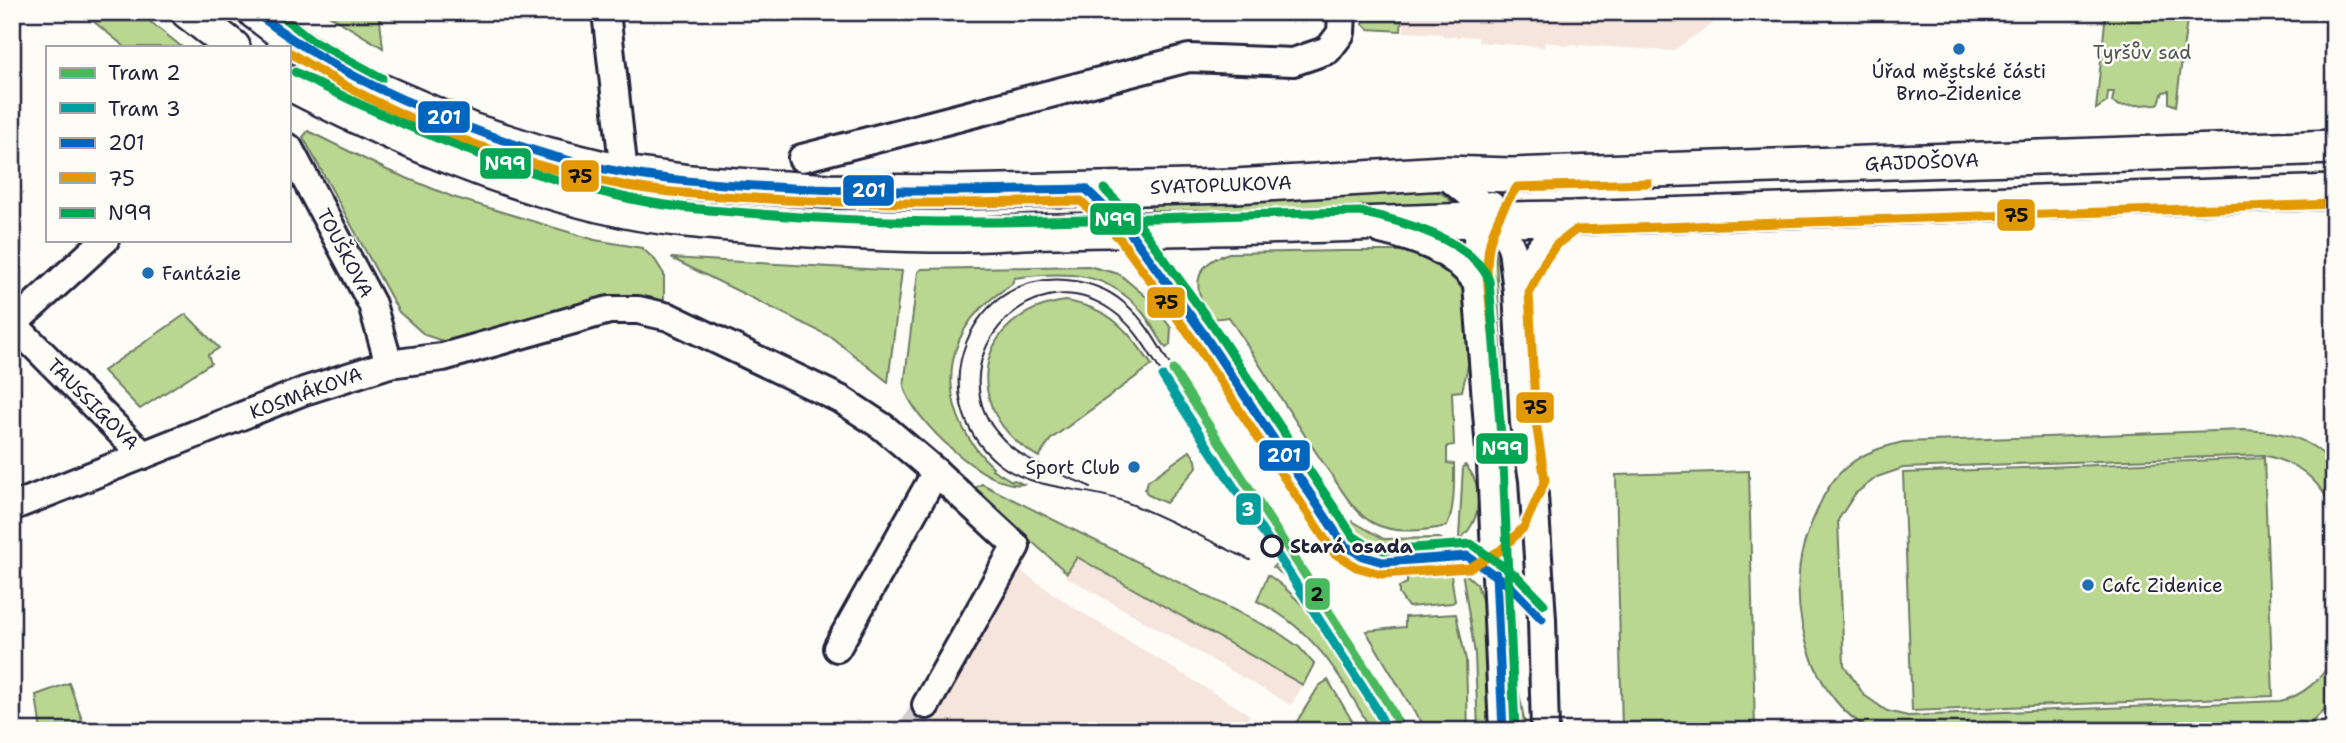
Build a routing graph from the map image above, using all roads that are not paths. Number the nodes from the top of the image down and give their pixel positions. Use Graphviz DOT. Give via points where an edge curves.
graph roads {
  1 [pos="188,12"];
  2 [pos="255,12"];
  3 [pos="606,12"];
  4 [pos="1342,12"];
  5 [pos="232,46"];
  6 [pos="290,84"];
  7 [pos="2334,147"];
  8 [pos="290,150"];
  9 [pos="802,158"];
  10 [pos="624,173"];
  11 [pos="1443,173"];
  12 [pos="1511,175"];
  13 [pos="2334,192"];
  14 [pos="1489,215"];
  15 [pos="1573,218"];
  16 [pos="1359,224"];
  17 [pos="103,242"];
  18 [pos="1477,282"];
  19 [pos="1517,290"];
  20 [pos="13,324"];
  21 [pos="389,364"];
  22 [pos="143,456"];
  23 [pos="936,472"];
  24 [pos="12,508"];
  25 [pos="837,648"];
  26 [pos="926,705"];
  27 [pos="1503,731"];
  28 [pos="1545,731"];
  1 -- 5 [label="main road"];
  2 -- 10 [label="main road, SVATOPLUKOVA" via="305,50 374,88 471,130"];
  3 -- 10 [label="street"];
  4 -- 9 [label="street" via="1341,33 1328,50 1293,62 1189,58"];
  6 -- 16 [label="main road" via="359,120 536,188 682,220 828,232 956,234"];
  7 -- 12 [label="main road, GAJDOŠOVA"];
  8 -- 21 [label="street, TOUŠKOVA" via="372,304"];
  10 -- 11 [label="main road, SVATOPLUKOVA" via="829,191 956,192 1235,186"];
  11 -- 12 [label="main road, SVATOPLUKOVA"];
  11 -- 14 [label="street"];
  12 -- 14 [label="street"];
  13 -- 15 [label="main road"];
  14 -- 15 [label="main road"];
  14 -- 16 [label="main road"];
  14 -- 18 [label="street" via="1478,233"];
  14 -- 19 [label="street" via="1506,235"];
  15 -- 19 [label="street" via="1559,226 1534,255"];
  16 -- 18 [label="street" via="1414,237 1447,253"];
  17 -- 20 [label="street"];
  18 -- 27 [label="street"];
  19 -- 28 [label="street" via="1524,423 1533,480"];
  20 -- 22 [label="street, TAUSSIGOVA"];
  21 -- 22 [label="street, KOSMÁKOVA" via="304,391"];
  21 -- 23 [label="street, KOSMÁKOVA" via="443,357 610,310 638,310 669,317 842,400"];
  22 -- 24 [label="street, KOSMÁKOVA"];
  23 -- 25 [label="street"];
  23 -- 26 [label="street" via="1016,546"];
}
